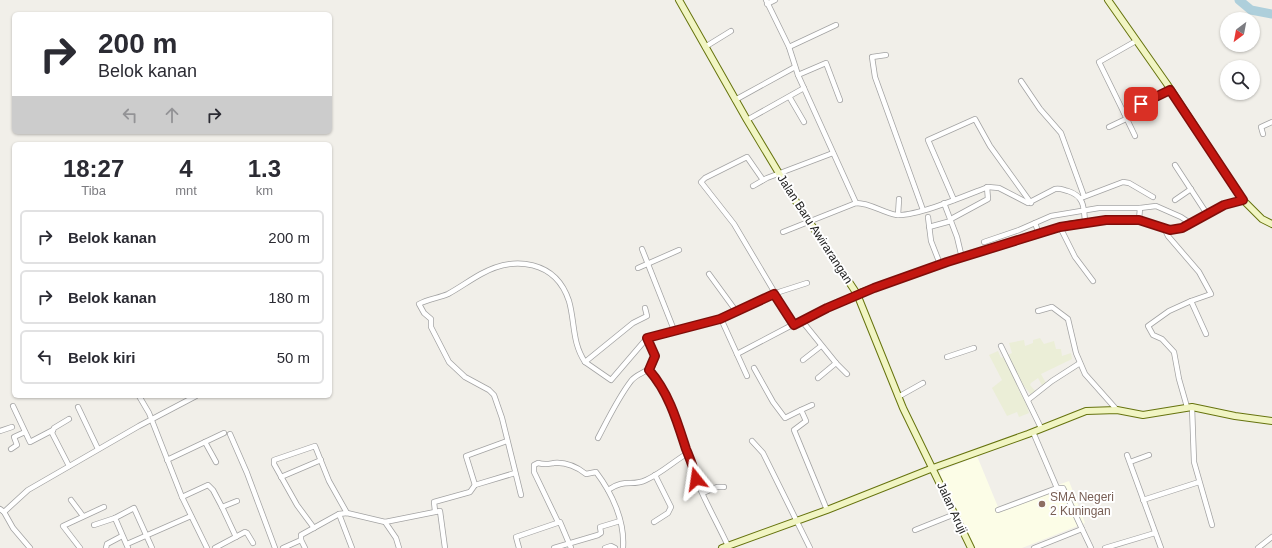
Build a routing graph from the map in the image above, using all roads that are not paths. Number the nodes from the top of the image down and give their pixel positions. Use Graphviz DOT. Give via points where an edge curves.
graph roads {
  1 [pos="678,0"];
  2 [pos="775,0"];
  3 [pos="1108,0"];
  4 [pos="766,2"];
  5 [pos="836,26"];
  6 [pos="731,31"];
  7 [pos="1136,41"];
  8 [pos="705,47"];
  9 [pos="789,47"];
  10 [pos="886,55"];
  11 [pos="795,67"];
  12 [pos="798,75"];
  13 [pos="1021,81"];
  14 [pos="804,88"];
  15 [pos="1170,90"];
  16 [pos="790,98"];
  17 [pos="735,100"];
  18 [pos="840,100"];
  19 [pos="1124,113"];
  20 [pos="1126,119"];
  21 [pos="746,120"];
  22 [pos="804,122"];
  23 [pos="1272,122"];
  24 [pos="1109,127"];
  25 [pos="1264,134"];
  26 [pos="1135,136"];
  27 [pos="833,153"];
  28 [pos="1175,165"];
  29 [pos="780,174"];
  30 [pos="763,180"];
  31 [pos="753,186"];
  32 [pos="987,187"];
  33 [pos="1191,189"];
  34 [pos="1082,197"];
  35 [pos="1153,197"];
  36 [pos="899,200"];
  37 [pos="954,200"];
  38 [pos="1175,200"];
  39 [pos="1243,200"];
  40 [pos="856,203"];
  41 [pos="944,203"];
  42 [pos="1031,203"];
  43 [pos="923,210"];
  44 [pos="1084,212"];
  45 [pos="1140,214"];
  46 [pos="1207,214"];
  47 [pos="898,215"];
  48 [pos="928,217"];
  49 [pos="951,220"];
  50 [pos="809,221"];
  51 [pos="1085,222"];
  52 [pos="1189,223"];
  53 [pos="1035,224"];
  54 [pos="1272,224"];
  55 [pos="929,227"];
  56 [pos="1060,227"];
  57 [pos="1165,230"];
  58 [pos="783,232"];
  59 [pos="1038,232"];
  60 [pos="1005,239"];
  61 [pos="984,242"];
  62 [pos="996,243"];
  63 [pos="642,249"];
  64 [pos="679,250"];
  65 [pos="962,257"];
  66 [pos="940,262"];
  67 [pos="648,264"];
  68 [pos="638,268"];
  69 [pos="709,274"];
  70 [pos="1092,281"];
  71 [pos="807,283"];
  72 [pos="857,294"];
  73 [pos="774,295"];
  74 [pos="1191,301"];
  75 [pos="645,308"];
  76 [pos="736,311"];
  77 [pos="1038,312"];
  78 [pos="722,321"];
  79 [pos="802,321"];
  80 [pos="794,325"];
  81 [pos="674,330"];
  82 [pos="1206,334"];
  83 [pos="648,340"];
  84 [pos="821,346"];
  85 [pos="1001,346"];
  86 [pos="974,348"];
  87 [pos="737,354"];
  88 [pos="947,357"];
  89 [pos="803,360"];
  90 [pos="585,362"];
  91 [pos="836,363"];
  92 [pos="1080,363"];
  93 [pos="754,368"];
  94 [pos="649,370"];
  95 [pos="847,374"];
  96 [pos="747,376"];
  97 [pos="818,378"];
  98 [pos="923,383"];
  99 [pos="898,397"];
  100 [pos="140,398"];
  101 [pos="192,398"];
  102 [pos="1028,400"];
  103 [pos="812,405"];
  104 [pos="13,406"];
  105 [pos="78,407"];
  106 [pos="1190,407"];
  107 [pos="801,410"];
  108 [pos="1117,410"];
  109 [pos="69,419"];
  110 [pos="152,419"];
  111 [pos="1272,421"];
  112 [pos="12,427"];
  113 [pos="1041,428"];
  114 [pos="53,430"];
  115 [pos="0,431"];
  116 [pos="25,432"];
  117 [pos="1033,432"];
  118 [pos="224,433"];
  119 [pos="230,434"];
  120 [pos="598,438"];
  121 [pos="507,440"];
  122 [pos="752,440"];
  123 [pos="205,442"];
  124 [pos="11,449"];
  125 [pos="98,449"];
  126 [pos="688,453"];
  127 [pos="1127,455"];
  128 [pos="1149,455"];
  129 [pos="167,460"];
  130 [pos="321,460"];
  131 [pos="216,462"];
  132 [pos="1130,462"];
  133 [pos="69,466"];
  134 [pos="933,468"];
  135 [pos="515,473"];
  136 [pos="655,475"];
  137 [pos="281,477"];
  138 [pos="1199,482"];
  139 [pos="476,485"];
  140 [pos="724,487"];
  141 [pos="1058,488"];
  142 [pos="608,490"];
  143 [pos="703,493"];
  144 [pos="521,494"];
  145 [pos="182,497"];
  146 [pos="71,500"];
  147 [pos="1143,500"];
  148 [pos="237,501"];
  149 [pos="104,507"];
  150 [pos="222,508"];
  151 [pos="827,510"];
  152 [pos="998,510"];
  153 [pos="2,511"];
  154 [pos="435,511"];
  155 [pos="347,513"];
  156 [pos="339,514"];
  157 [pos="955,514"];
  158 [pos="83,516"];
  159 [pos="191,516"];
  160 [pos="115,518"];
  161 [pos="620,521"];
  162 [pos="797,521"];
  163 [pos="385,522"];
  164 [pos="558,522"];
  165 [pos="654,522"];
  166 [pos="94,525"];
  167 [pos="1212,525"];
  168 [pos="314,528"];
  169 [pos="1082,529"];
  170 [pos="915,530"];
  171 [pos="1155,533"];
  172 [pos="122,536"];
  173 [pos="146,536"];
  174 [pos="1272,536"];
  175 [pos="236,537"];
  176 [pos="301,540"];
  177 [pos="253,542"];
  178 [pos="127,546"];
  179 [pos="570,546"];
  180 [pos="730,546"];
  181 [pos="30,548"];
  182 [pos="80,548"];
  183 [pos="106,548"];
  184 [pos="152,548"];
  185 [pos="207,548"];
  186 [pos="215,548"];
  187 [pos="275,548"];
  188 [pos="283,548"];
  189 [pos="305,548"];
  190 [pos="352,548"];
  191 [pos="399,548"];
  192 [pos="445,548"];
  193 [pos="519,548"];
  194 [pos="554,548"];
  195 [pos="605,548"];
  196 [pos="615,548"];
  197 [pos="622,548"];
  198 [pos="810,548"];
  199 [pos="971,548"];
  200 [pos="1034,548"];
  201 [pos="1091,548"];
  202 [pos="1105,548"];
  203 [pos="1161,548"];
  204 [pos="1258,548"];
  1 -- 8 [label="street, Jalan Baru Awirarangan"];
  2 -- 4 [label="street"];
  3 -- 7 [label="street"];
  4 -- 9 [label="street"];
  5 -- 9 [label="street"];
  6 -- 8 [label="street"];
  7 -- 15 [label="street"];
  7 -- 19 [label="street" via="1099,62"];
  8 -- 17 [label="street, Jalan Baru Awirarangan"];
  9 -- 11 [label="street"];
  10 -- 43 [label="street" via="872,57 875,77"];
  11 -- 12 [label="street"];
  11 -- 17 [label="street"];
  12 -- 14 [label="street"];
  12 -- 18 [label="street" via="826,63"];
  13 -- 34 [label="street" via="1040,109 1061,133"];
  14 -- 16 [label="street"];
  14 -- 27 [label="street"];
  15 -- 19 [label="street"];
  15 -- 39 [label="street"];
  16 -- 21 [label="street"];
  16 -- 22 [label="street"];
  17 -- 21 [label="street, Jalan Baru Awirarangan"];
  19 -- 20 [label="street"];
  20 -- 24 [label="street"];
  20 -- 26 [label="street"];
  21 -- 29 [label="street, Jalan Baru Awirarangan"];
  23 -- 25 [label="street" via="1261,127"];
  27 -- 29 [label="street"];
  27 -- 40 [label="street"];
  28 -- 33 [label="street"];
  29 -- 30 [label="street"];
  29 -- 50 [label="street, Jalan Baru Awirarangan"];
  30 -- 31 [label="street"];
  30 -- 73 [label="street" via="747,157 701,182 734,224"];
  32 -- 37 [label="street"];
  32 -- 42 [label="street" via="995,186"];
  32 -- 49 [label="street" via="988,199"];
  33 -- 38 [label="street"];
  33 -- 46 [label="street"];
  34 -- 35 [label="street" via="1123,182"];
  34 -- 42 [label="street" via="1060,188"];
  34 -- 44 [label="street"];
  36 -- 47 [label="street"];
  37 -- 41 [label="street"];
  37 -- 42 [label="street" via="928,140 974,120"];
  39 -- 46 [label="street" via="1224,205"];
  39 -- 54 [label="street" via="1262,219"];
  40 -- 47 [label="street"];
  40 -- 50 [label="street"];
  41 -- 43 [label="street"];
  41 -- 49 [label="street"];
  43 -- 47 [label="street"];
  44 -- 45 [label="street" via="1099,208"];
  44 -- 51 [label="street"];
  44 -- 53 [label="street" via="1051,216"];
  45 -- 51 [label="street"];
  45 -- 52 [label="street" via="1156,206"];
  45 -- 57 [label="street"];
  46 -- 52 [label="street"];
  48 -- 55 [label="street"];
  49 -- 55 [label="street"];
  49 -- 65 [label="street"];
  50 -- 58 [label="street"];
  50 -- 72 [label="street, Jalan Baru Awirarangan"];
  51 -- 56 [label="street"];
  52 -- 57 [label="street" via="1182,228"];
  53 -- 59 [label="street"];
  53 -- 60 [label="street"];
  55 -- 66 [label="street" via="931,241"];
  56 -- 59 [label="street"];
  56 -- 70 [label="street" via="1074,257"];
  57 -- 74 [label="street" via="1199,272 1211,294"];
  59 -- 60 [label="street"];
  60 -- 62 [label="street"];
  61 -- 62 [label="street"];
  62 -- 65 [label="street"];
  63 -- 67 [label="street"];
  64 -- 67 [label="street"];
  65 -- 66 [label="street"];
  66 -- 72 [label="street"];
  67 -- 68 [label="street"];
  67 -- 81 [label="street"];
  69 -- 76 [label="street"];
  71 -- 73 [label="street"];
  72 -- 79 [label="street"];
  72 -- 99 [label="street, Jalan Baru Awirarangan"];
  73 -- 76 [label="street"];
  73 -- 80 [label="street"];
  74 -- 82 [label="street"];
  74 -- 106 [label="street" via="1168,311 1148,326 1154,335 1162,339 1174,352 1179,379"];
  75 -- 90 [label="street" via="647,316 633,323"];
  76 -- 81 [label="street" via="720,319"];
  77 -- 92 [label="street" via="1052,307 1068,319"];
  78 -- 87 [label="street"];
  79 -- 80 [label="street"];
  79 -- 84 [label="street"];
  80 -- 87 [label="street"];
  81 -- 83 [label="street"];
  83 -- 90 [label="street" via="614,379 611,380"];
  83 -- 94 [label="street" via="655,356"];
  84 -- 89 [label="street"];
  84 -- 91 [label="street"];
  85 -- 102 [label="street"];
  86 -- 88 [label="street"];
  87 -- 96 [label="street"];
  90 -- 121 [label="street" via="578,352 569,301 564,292 549,272 529,263 516,263 482,273 446,295 420,304 424,313 431,319 431,327 443,354 454,368 474,383 489,390 494,396"];
  91 -- 95 [label="street"];
  91 -- 97 [label="street"];
  92 -- 102 [label="street"];
  92 -- 108 [label="street" via="1085,374"];
  93 -- 107 [label="street" via="785,418"];
  94 -- 120 [label="street" via="632,381 611,412"];
  94 -- 126 [label="street" via="658,380 674,410"];
  98 -- 99 [label="street"];
  99 -- 134 [label="street, Jalan Baru Awirarangan"];
  100 -- 110 [label="street"];
  101 -- 110 [label="street"];
  102 -- 113 [label="street"];
  103 -- 107 [label="street"];
  104 -- 116 [label="street"];
  105 -- 125 [label="street"];
  106 -- 108 [label="street" via="1143,415"];
  106 -- 111 [label="street"];
  106 -- 138 [label="street" via="1194,462"];
  107 -- 151 [label="street" via="806,421 794,430"];
  108 -- 113 [label="street" via="1086,411"];
  109 -- 114 [label="street"];
  110 -- 125 [label="street"];
  110 -- 129 [label="street"];
  112 -- 115 [label="street"];
  113 -- 117 [label="street"];
  114 -- 116 [label="street" via="32,442"];
  114 -- 133 [label="street"];
  116 -- 124 [label="street" via="14,437 17,445"];
  117 -- 134 [label="street"];
  117 -- 141 [label="street"];
  118 -- 123 [label="street"];
  119 -- 187 [label="street"];
  121 -- 135 [label="street"];
  121 -- 139 [label="street" via="466,456"];
  122 -- 162 [label="street" via="763,453"];
  123 -- 129 [label="street"];
  123 -- 131 [label="street"];
  125 -- 133 [label="street"];
  126 -- 136 [label="street"];
  126 -- 143 [label="street"];
  127 -- 132 [label="street"];
  128 -- 132 [label="street"];
  129 -- 145 [label="street"];
  130 -- 137 [label="street"];
  130 -- 137 [label="street" via="315,446 274,460"];
  130 -- 155 [label="street" via="329,481"];
  132 -- 147 [label="street"];
  133 -- 153 [label="street" via="28,490"];
  134 -- 151 [label="street"];
  134 -- 157 [label="street, Jalan Aruji"];
  135 -- 139 [label="street"];
  135 -- 144 [label="street"];
  136 -- 142 [label="street" via="639,482 623,482"];
  136 -- 165 [label="street" via="671,507 668,513"];
  137 -- 168 [label="street" via="296,505"];
  138 -- 147 [label="street"];
  138 -- 167 [label="street"];
  139 -- 154 [label="street" via="470,492 434,502"];
  140 -- 143 [label="street" via="716,487"];
  141 -- 152 [label="street"];
  141 -- 169 [label="street" via="1063,488 1066,493"];
  142 -- 161 [label="street"];
  142 -- 164 [label="street" via="596,472 586,474 580,469 562,463 534,465 534,472"];
  143 -- 180 [label="street"];
  145 -- 150 [label="street" via="208,485"];
  145 -- 159 [label="street"];
  146 -- 158 [label="street"];
  147 -- 171 [label="street"];
  148 -- 150 [label="street"];
  149 -- 158 [label="street"];
  150 -- 175 [label="street"];
  151 -- 162 [label="street"];
  153 -- 181 [label="street"];
  154 -- 163 [label="street"];
  154 -- 192 [label="street" via="440,511"];
  155 -- 156 [label="street"];
  155 -- 163 [label="street"];
  156 -- 168 [label="street"];
  156 -- 190 [label="street"];
  157 -- 170 [label="street"];
  157 -- 199 [label="street, Jalan Aruji"];
  158 -- 182 [label="street" via="63,526"];
  159 -- 173 [label="street"];
  159 -- 185 [label="street"];
  160 -- 166 [label="street"];
  160 -- 172 [label="street"];
  160 -- 173 [label="street" via="134,508"];
  161 -- 179 [label="street" via="600,527 602,533"];
  161 -- 197 [label="street" via="624,537"];
  162 -- 180 [label="street"];
  162 -- 198 [label="street"];
  163 -- 191 [label="street" via="396,538"];
  164 -- 179 [label="street" via="561,522"];
  164 -- 193 [label="street" via="516,538"];
  168 -- 176 [label="street" via="301,535"];
  169 -- 200 [label="street"];
  169 -- 201 [label="street"];
  171 -- 202 [label="street"];
  171 -- 203 [label="street"];
  172 -- 178 [label="street"];
  172 -- 183 [label="street" via="107,544"];
  173 -- 178 [label="street"];
  173 -- 184 [label="street"];
  174 -- 204 [label="street"];
  175 -- 177 [label="street" via="246,532"];
  175 -- 186 [label="street"];
  176 -- 188 [label="street"];
  176 -- 189 [label="street"];
  179 -- 194 [label="street"];
  195 -- 196 [label="street"];
}
